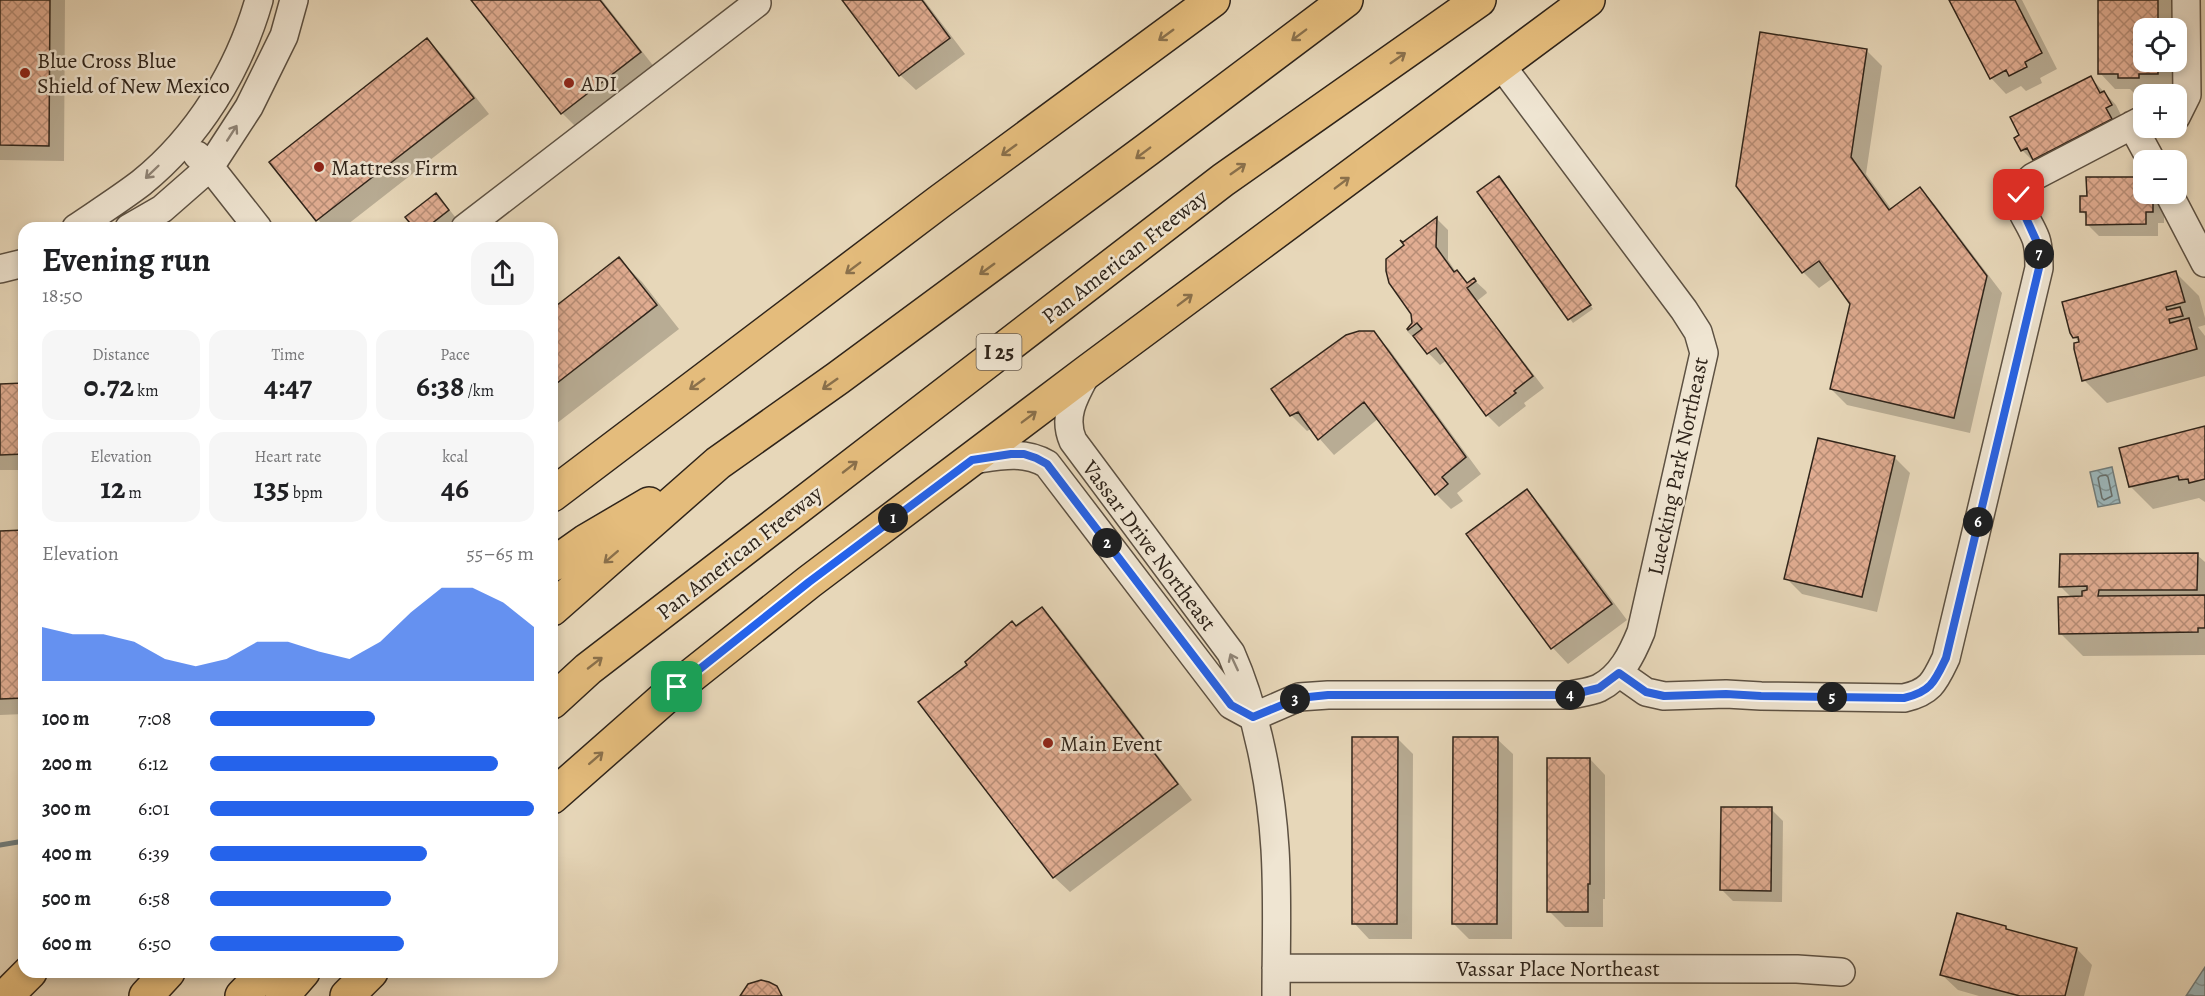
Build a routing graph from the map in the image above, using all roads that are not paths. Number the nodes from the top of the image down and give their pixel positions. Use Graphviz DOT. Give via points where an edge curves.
graph roads {
  1 [pos="259,0"];
  2 [pos="294,0"];
  3 [pos="1213,0"];
  4 [pos="1346,0"];
  5 [pos="1588,0"];
  6 [pos="2170,0"];
  7 [pos="2186,0"];
  8 [pos="757,3"];
  9 [pos="1473,6"];
  10 [pos="2170,18"];
  11 [pos="1501,65"];
  12 [pos="2187,84"];
  13 [pos="2138,138"];
  14 [pos="183,142"];
  15 [pos="210,167"];
  16 [pos="2174,204"];
  17 [pos="84,222"];
  18 [pos="139,222"];
  19 [pos="253,222"];
  20 [pos="473,222"];
  21 [pos="2205,263"];
  22 [pos="18,264"];
  23 [pos="0,269"];
  24 [pos="1087,372"];
  25 [pos="972,460"];
  26 [pos="718,463"];
  27 [pos="558,490"];
  28 [pos="558,561"];
  29 [pos="558,604"];
  30 [pos="1619,673"];
  31 [pos="558,697"];
  32 [pos="1253,717"];
  33 [pos="558,792"];
  34 [pos="1276,968"];
  35 [pos="1841,972"];
  36 [pos="24,978"];
  37 [pos="162,978"];
  38 [pos="259,978"];
  39 [pos="298,978"];
  40 [pos="364,978"];
  41 [pos="6,996"];
  42 [pos="146,996"];
  43 [pos="242,996"];
  44 [pos="282,996"];
  45 [pos="347,996"];
  46 [pos="1276,996"];
  1 -- 14 [label="street" via="251,30 221,90"];
  15 -- 2 [label="street, one-way" via="249,107 284,36"];
  3 -- 27 [label="main road, one-way"];
  4 -- 26 [label="main road, one-way" via="866,358"];
  5 -- 11 [label="main road"];
  6 -- 10 [label="street"];
  7 -- 12 [label="street"];
  8 -- 20 [label="street"];
  31 -- 9 [label="main road, Pan American Freeway / I 25, one-way" via="597,661 1223,180"];
  24 -- 11 [label="main road, one-way"];
  11 -- 30 [label="street, Luecking Park Northeast" via="1684,310 1698,332 1704,353 1641,632"];
  13 -- 30 [label="street" via="2040,190 2019,195 2036,240 2039,268 1946,658 1931,687 1904,698 1664,696 1646,692"];
  14 -- 15 [label="street"];
  14 -- 17 [label="street, one-way" via="141,182"];
  15 -- 18 [label="street" via="162,209"];
  15 -- 19 [label="street"];
  16 -- 21 [label="street"];
  22 -- 23 [label="street"];
  25 -- 24 [label="main road, one-way"];
  32 -- 24 [label="street, Vassar Drive Northeast, one-way" via="1231,653 1073,441 1069,431 1071,402"];
  25 -- 32 [label="street, Vassar Drive Northeast" via="1024,454 1047,464 1231,705"];
  33 -- 25 [label="main road, one-way" via="677,687 880,527"];
  26 -- 28 [label="main road" via="586,540"];
  26 -- 29 [label="main road, one-way"];
  30 -- 32 [label="street" via="1599,688 1571,695 1328,695 1299,698"];
  32 -- 34 [label="street, Vassar Drive Northeast" via="1275,849"];
  34 -- 35 [label="street, Vassar Place Northeast"];
  34 -- 46 [label="street, Vassar Drive Northeast"];
  36 -- 41 [label="main road"];
  37 -- 42 [label="main road"];
  38 -- 43 [label="main road"];
  39 -- 44 [label="main road"];
  40 -- 45 [label="main road"];
}
